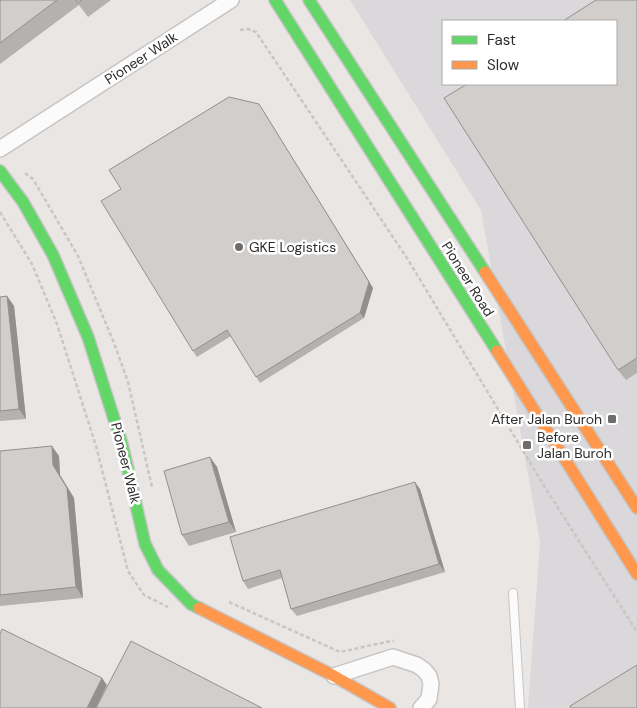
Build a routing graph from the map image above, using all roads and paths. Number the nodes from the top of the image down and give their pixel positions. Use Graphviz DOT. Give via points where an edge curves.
graph roads {
  1 [pos="231,0"];
  2 [pos="275,0"];
  3 [pos="310,0"];
  4 [pos="326,8"];
  5 [pos="324,23"];
  6 [pos="240,30"];
  7 [pos="0,149"];
  8 [pos="18,167"];
  9 [pos="0,171"];
  10 [pos="152,490"];
  11 [pos="637,508"];
  12 [pos="637,574"];
  13 [pos="513,593"];
  14 [pos="229,601"];
  15 [pos="637,632"];
  16 [pos="340,652"];
  17 [pos="334,676"];
  18 [pos="390,708"];
  19 [pos="421,708"];
  20 [pos="520,708"];
  1 -- 7 [label="street, Pioneer Walk"];
  2 -- 12 [label="main road, Pioneer Road"];
  3 -- 5 [label="main road, Pioneer Road"];
  4 -- 5 [label="main road"];
  5 -- 11 [label="main road, Pioneer Road"];
  6 -- 15 [label="path" via="256,32 407,258 546,489"];
  8 -- 10 [label="path" via="33,179 82,265 128,382"];
  9 -- 17 [label="main road, Pioneer Walk" via="23,202 53,255 88,336 122,444 145,544 158,570 191,604"];
  13 -- 20 [label="lane"];
  14 -- 16 [label="path"];
  17 -- 18 [label="main road, Pioneer Walk"];
  17 -- 19 [label="street" via="393,657 417,666 429,676 432,691"];
}
